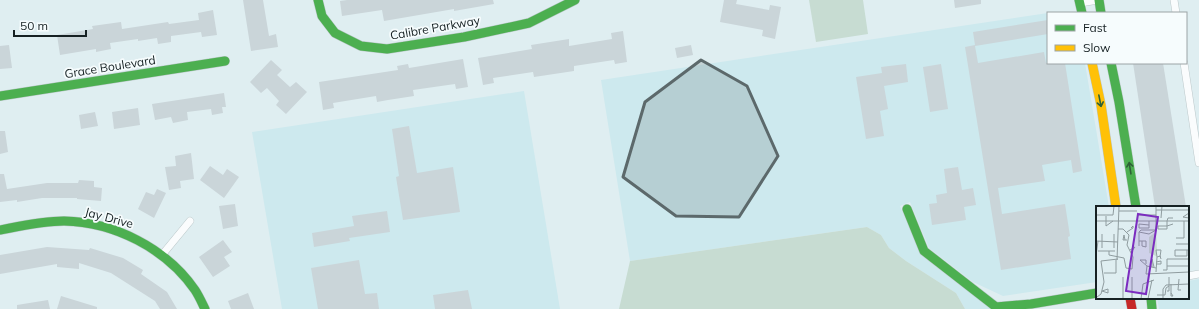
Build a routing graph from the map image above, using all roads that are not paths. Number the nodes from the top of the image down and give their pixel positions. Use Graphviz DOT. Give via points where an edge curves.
graph roads {
  1 [pos="318,0"];
  2 [pos="575,0"];
  3 [pos="1098,0"];
  4 [pos="1174,0"];
  5 [pos="1080,1"];
  6 [pos="1082,12"];
  7 [pos="1101,12"];
  8 [pos="1176,12"];
  9 [pos="224,61"];
  10 [pos="1092,64"];
  11 [pos="1111,64"];
  12 [pos="1184,64"];
  13 [pos="0,96"];
  14 [pos="1199,163"];
  15 [pos="1116,206"];
  16 [pos="1136,206"];
  17 [pos="907,209"];
  18 [pos="190,221"];
  19 [pos="0,230"];
  20 [pos="162,255"];
  21 [pos="1199,274"];
  22 [pos="1189,276"];
  23 [pos="1096,294"];
  24 [pos="1130,299"];
  25 [pos="1150,299"];
  26 [pos="206,309"];
  27 [pos="1132,309"];
  28 [pos="1152,309"];
  1 -- 2 [label="street, Calibre Parkway" via="322,16 334,33 361,46 386,49 464,37 529,23"];
  3 -- 5 [label="street"];
  3 -- 7 [label="street"];
  4 -- 8 [label="street"];
  5 -- 6 [label="street"];
  9 -- 13 [label="street, Grace Boulevard"];
  10 -- 15 [label="street, one-way"];
  16 -- 11 [label="street, one-way"];
  12 -- 14 [label="street"];
  17 -- 23 [label="street" via="924,251 996,306 1031,304"];
  18 -- 20 [label="street"];
  19 -- 20 [label="street, Jay Drive" via="64,221 86,223 136,238"];
  20 -- 26 [label="street, Jay Drive" via="184,276"];
  21 -- 22 [label="street"];
  24 -- 27 [label="street"];
  25 -- 28 [label="street"];
}
